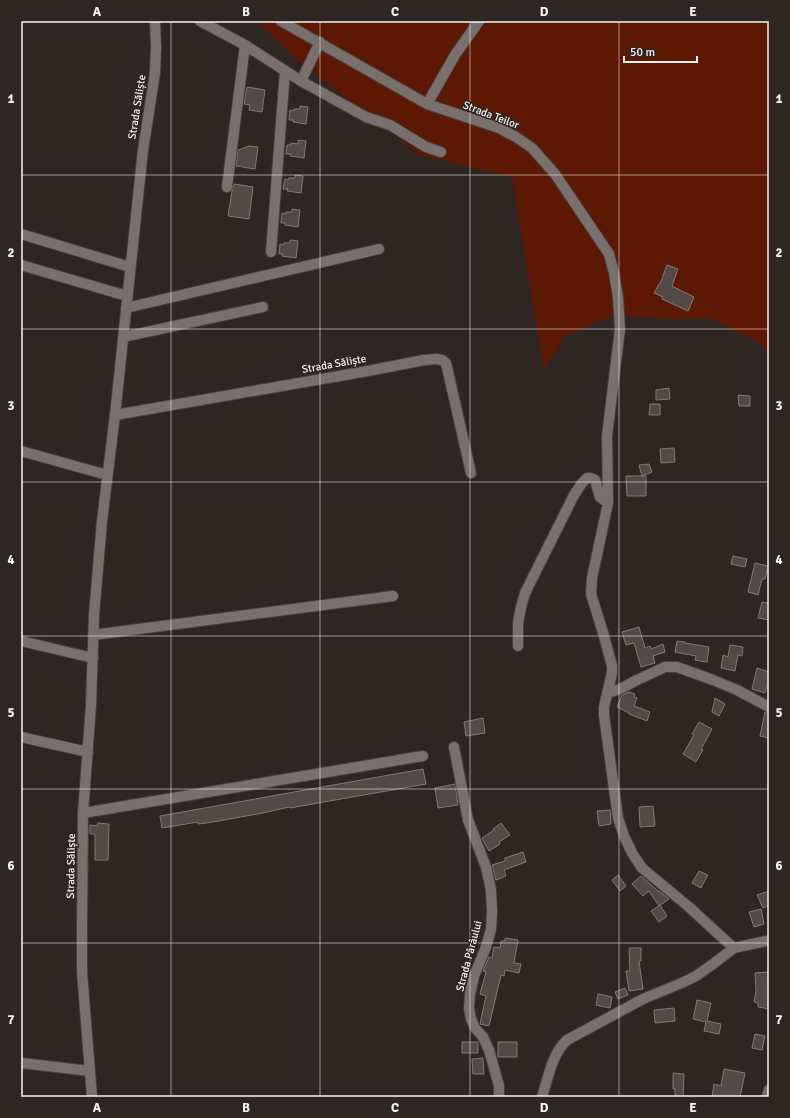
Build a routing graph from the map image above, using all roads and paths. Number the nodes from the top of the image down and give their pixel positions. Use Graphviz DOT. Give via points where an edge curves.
graph roads {
  1 [pos="155,21"];
  2 [pos="200,21"];
  3 [pos="281,21"];
  4 [pos="479,21"];
  5 [pos="320,42"];
  6 [pos="245,45"];
  7 [pos="285,70"];
  8 [pos="301,80"];
  9 [pos="427,104"];
  10 [pos="441,152"];
  11 [pos="227,187"];
  12 [pos="21,234"];
  13 [pos="379,249"];
  14 [pos="271,252"];
  15 [pos="21,264"];
  16 [pos="130,267"];
  17 [pos="127,296"];
  18 [pos="263,307"];
  19 [pos="126,308"];
  20 [pos="123,337"];
  21 [pos="115,414"];
  22 [pos="21,451"];
  23 [pos="471,473"];
  24 [pos="107,475"];
  25 [pos="608,503"];
  26 [pos="393,596"];
  27 [pos="94,635"];
  28 [pos="21,641"];
  29 [pos="518,646"];
  30 [pos="93,658"];
  31 [pos="607,693"];
  32 [pos="768,704"];
  33 [pos="21,737"];
  34 [pos="454,747"];
  35 [pos="88,752"];
  36 [pos="423,756"];
  37 [pos="83,813"];
  38 [pos="768,942"];
  39 [pos="734,948"];
  40 [pos="21,1063"];
  41 [pos="90,1071"];
  42 [pos="769,1090"];
  43 [pos="92,1097"];
  44 [pos="499,1097"];
  45 [pos="542,1097"];
  46 [pos="767,1097"];
  1 -- 16 [label="street, Strada Săliște" via="155,73 143,150"];
  2 -- 6 [label="street"];
  3 -- 5 [label="street, Strada Teilor"];
  4 -- 9 [label="street"];
  5 -- 8 [label="street"];
  5 -- 9 [label="street, Strada Teilor"];
  6 -- 7 [label="street"];
  6 -- 11 [label="street"];
  7 -- 8 [label="street"];
  7 -- 14 [label="street"];
  8 -- 10 [label="street" via="366,117 390,125 426,147"];
  9 -- 25 [label="street, Strada Teilor" via="499,128 532,148 555,174 609,254 618,297 620,329 607,436"];
  12 -- 16 [label="street"];
  13 -- 19 [label="street"];
  15 -- 17 [label="street"];
  16 -- 17 [label="street, Strada Săliște"];
  17 -- 19 [label="street, Strada Săliște"];
  18 -- 20 [label="street"];
  19 -- 20 [label="street, Strada Săliște"];
  20 -- 21 [label="street, Strada Săliște"];
  21 -- 23 [label="street, Strada Săliște" via="436,359 446,363"];
  21 -- 24 [label="street, Strada Săliște"];
  22 -- 24 [label="street"];
  24 -- 27 [label="street, Strada Săliște"];
  25 -- 29 [label="street" via="600,497 595,480 591,478 582,483 574,495 525,593 518,623"];
  25 -- 31 [label="street, Strada Teilor" via="591,594 612,666"];
  26 -- 27 [label="street"];
  27 -- 30 [label="street, Strada Săliște"];
  28 -- 30 [label="street"];
  30 -- 35 [label="street, Strada Săliște"];
  31 -- 32 [label="street" via="665,667 677,667"];
  31 -- 39 [label="street, Strada Teilor" via="604,715 618,818 632,853 642,868"];
  33 -- 35 [label="street"];
  34 -- 44 [label="street, Strada Pârâului" via="468,820 486,867 491,890 491,929 474,976 469,1008 473,1024 489,1050 498,1081"];
  35 -- 37 [label="street, Strada Săliște"];
  36 -- 37 [label="street"];
  37 -- 41 [label="street, Strada Săliște" via="82,972"];
  38 -- 39 [label="street"];
  39 -- 45 [label="street" via="696,976 643,999 566,1040 555,1058"];
  40 -- 41 [label="street"];
  41 -- 43 [label="street, Strada Săliște"];
  42 -- 46 [label="street"];
}
